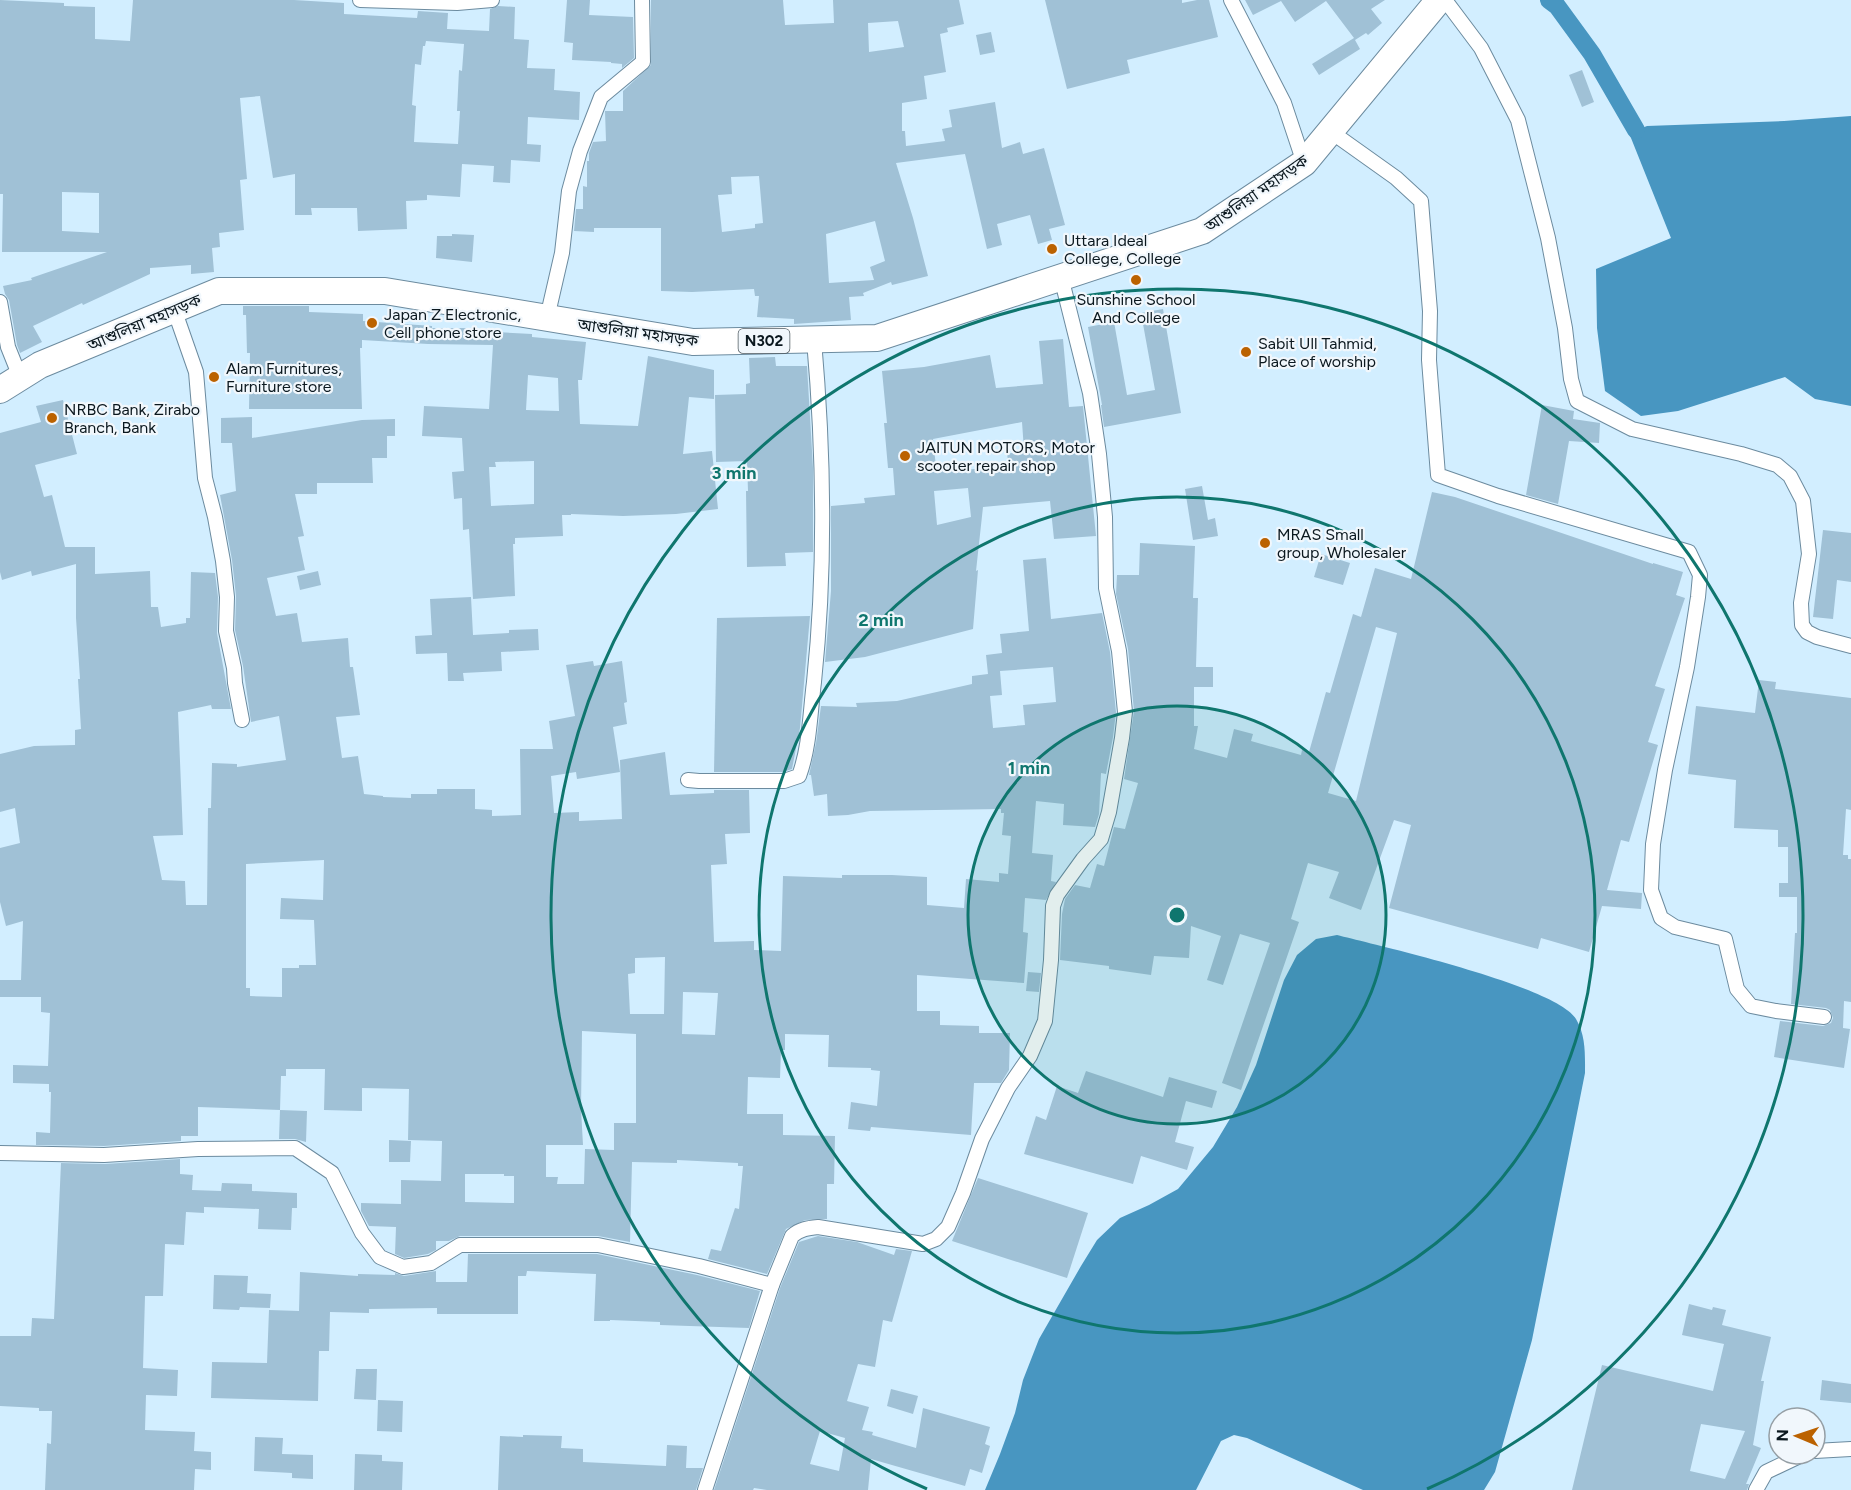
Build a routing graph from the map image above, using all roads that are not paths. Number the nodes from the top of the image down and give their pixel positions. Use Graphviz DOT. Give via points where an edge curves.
graph roads {
  1 [pos="360,0"];
  2 [pos="492,0"];
  3 [pos="642,0"];
  4 [pos="1231,0"];
  5 [pos="1439,0"];
  6 [pos="1445,0"];
  7 [pos="1330,131"];
  8 [pos="1304,164"];
  9 [pos="1061,277"];
  10 [pos="0,302"];
  11 [pos="174,309"];
  12 [pos="547,318"];
  13 [pos="814,340"];
  14 [pos="10,384"];
  15 [pos="1851,646"];
  16 [pos="242,720"];
  17 [pos="688,780"];
  18 [pos="1824,1017"];
  19 [pos="0,1153"];
  20 [pos="772,1284"];
  21 [pos="1851,1449"];
  22 [pos="1827,1450"];
  23 [pos="1779,1466"];
  24 [pos="705,1490"];
  25 [pos="1756,1490"];
  1 -- 2 [label="street"];
  3 -- 12 [label="street" via="642,62 601,97 580,151 569,191 562,253"];
  4 -- 8 [label="street" via="1284,103"];
  5 -- 7 [label="highway, আশুলিয়া মহাসড়ক / N302"];
  6 -- 15 [label="street" via="1481,48 1518,120 1548,238 1577,401 1632,429 1778,465 1790,476 1803,501 1809,554 1801,603 1802,625 1817,637"];
  7 -- 8 [label="highway, আশুলিয়া মহাসড়ক / N302"];
  7 -- 18 [label="street" via="1421,201 1438,475 1689,552 1700,575 1687,667 1653,844 1651,890 1656,908 1661,918 1675,927 1725,939 1737,989 1751,1006"];
  8 -- 9 [label="highway, আশুলিয়া মহাসড়ক / N302" via="1202,231"];
  9 -- 13 [label="highway, আশুলিয়া মহাসড়ক / N302" via="877,338"];
  9 -- 20 [label="street" via="1093,413 1105,517 1106,588 1119,651 1125,712 1101,839 1057,895 1045,1021 1030,1056 1008,1088 982,1139 948,1227 936,1239 922,1244 830,1228 806,1228 792,1236"];
  10 -- 14 [label="street"];
  11 -- 12 [label="highway, আশুলিয়া মহাসড়ক / N302" via="219,291 385,291"];
  11 -- 14 [label="highway, আশুলিয়া মহাসড়ক / N302" via="40,365"];
  11 -- 16 [label="street" via="196,372 205,478 223,561 226,631"];
  12 -- 13 [label="highway, আশুলিয়া মহাসড়ক / N302" via="693,342"];
  13 -- 17 [label="street" via="821,417 823,545 805,758 799,776 784,781"];
  19 -- 20 [label="street" via="104,1155 295,1148 332,1173 362,1233 380,1257 403,1267 431,1263 460,1245 598,1245"];
  20 -- 24 [label="street"];
  21 -- 22 [label="street"];
  23 -- 25 [label="street" via="1766,1472"];
}
